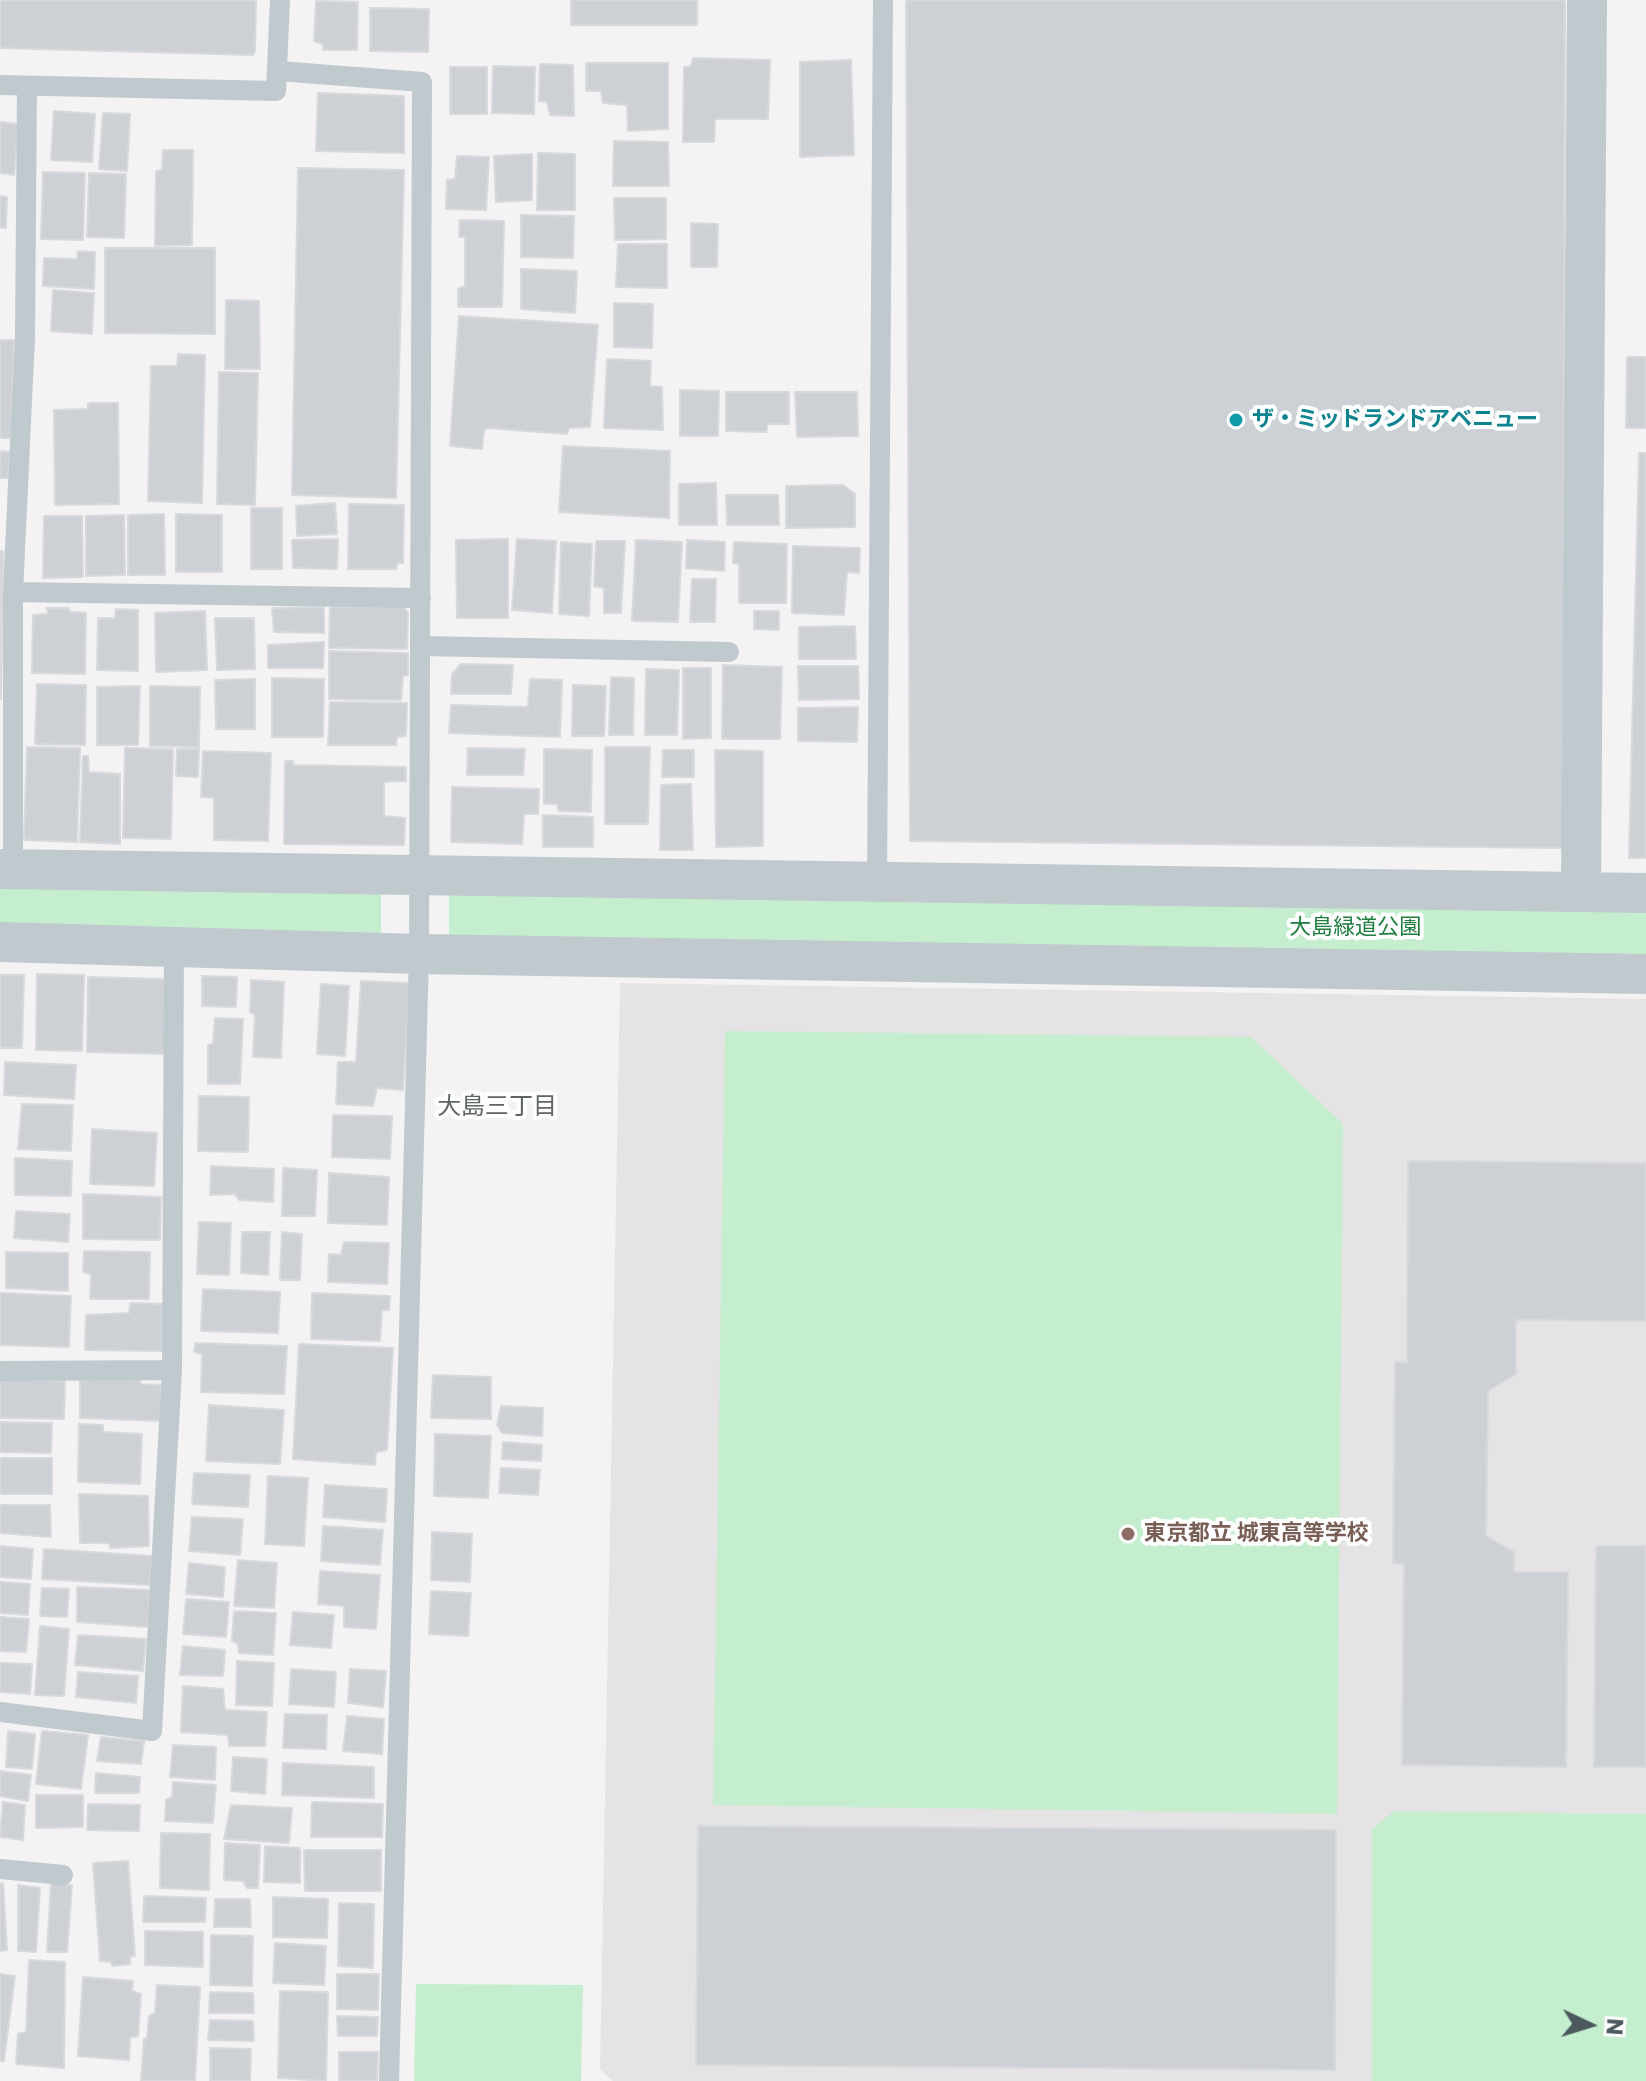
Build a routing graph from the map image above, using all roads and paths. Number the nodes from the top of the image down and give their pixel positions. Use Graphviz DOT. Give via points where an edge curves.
graph roads {
  1 [pos="280,0"];
  2 [pos="883,0"];
  3 [pos="1587,0"];
  4 [pos="278,71"];
  5 [pos="0,85"];
  6 [pos="27,86"];
  7 [pos="13,592"];
  8 [pos="421,598"];
  9 [pos="421,646"];
  10 [pos="729,652"];
  11 [pos="6,869"];
  12 [pos="420,875"];
  13 [pos="877,882"];
  14 [pos="1581,890"];
  15 [pos="1646,893"];
  16 [pos="0,942"];
  17 [pos="174,947"];
  18 [pos="419,954"];
  19 [pos="1646,974"];
  20 [pos="172,1370"];
  21 [pos="0,1371"];
  22 [pos="0,1712"];
  23 [pos="0,1869"];
  24 [pos="63,1875"];
  25 [pos="389,2081"];
  1 -- 4 [label="lane"];
  2 -- 13 [label="lane"];
  3 -- 14 [label="street"];
  4 -- 6 [label="lane" via="276,91"];
  4 -- 8 [label="lane" via="422,82"];
  5 -- 6 [label="lane"];
  6 -- 7 [label="lane" via="25,337"];
  7 -- 8 [label="lane"];
  7 -- 11 [label="lane"];
  8 -- 9 [label="lane"];
  9 -- 10 [label="lane"];
  9 -- 12 [label="lane"];
  11 -- 12 [label="street"];
  12 -- 13 [label="street"];
  12 -- 18 [label="lane"];
  13 -- 14 [label="street"];
  14 -- 15 [label="street"];
  16 -- 17 [label="street"];
  17 -- 18 [label="street"];
  17 -- 20 [label="lane"];
  18 -- 19 [label="street"];
  18 -- 25 [label="lane"];
  20 -- 21 [label="lane"];
  20 -- 22 [label="lane" via="152,1731"];
  23 -- 24 [label="lane"];
}
